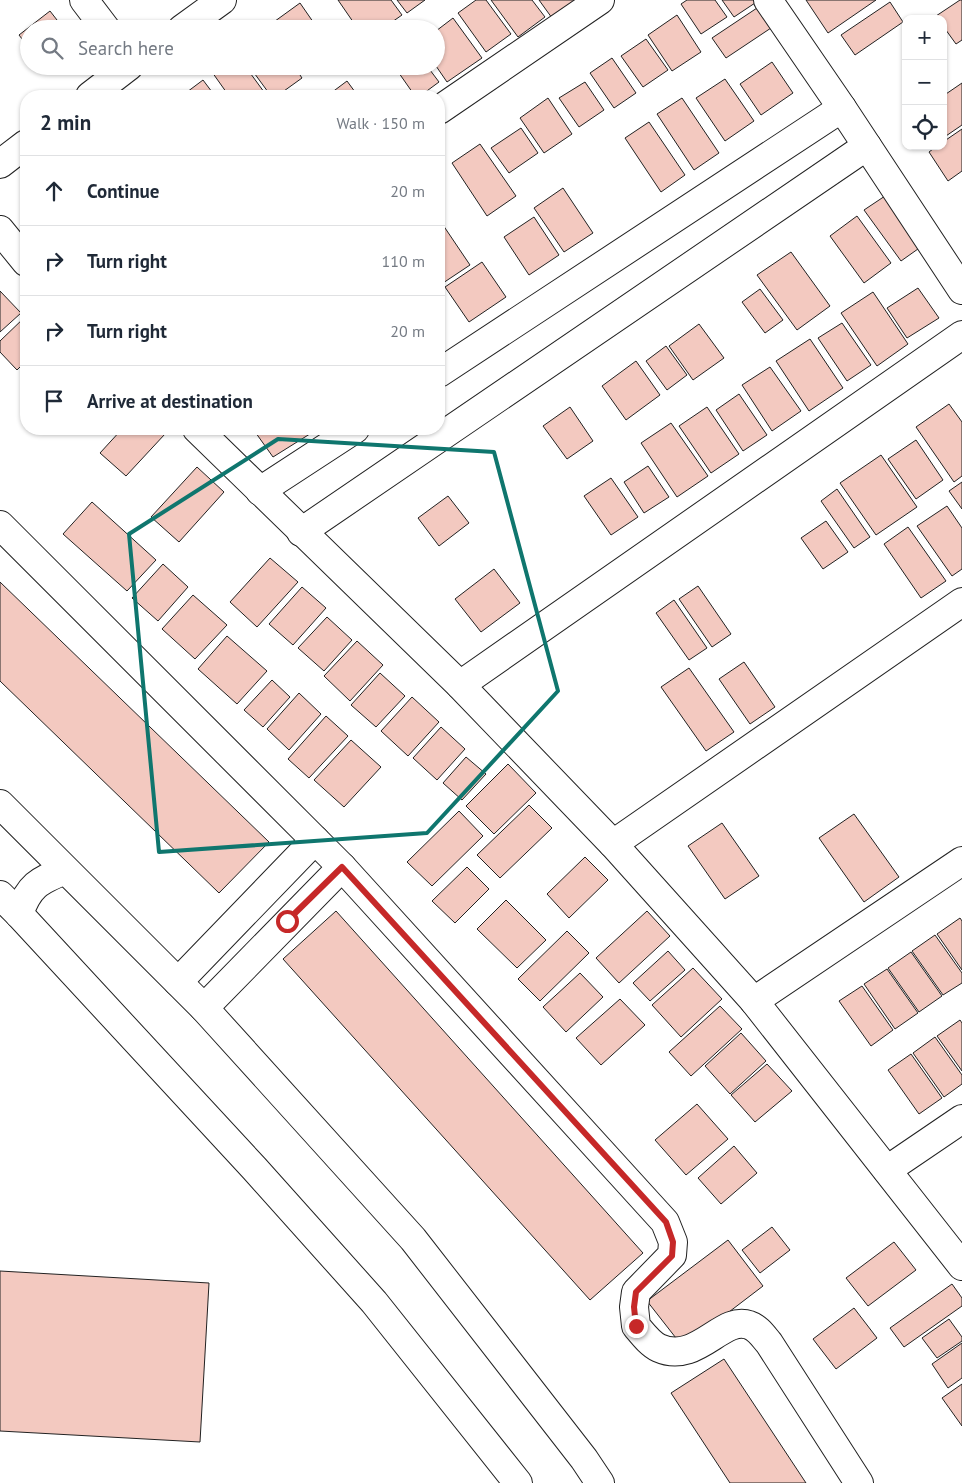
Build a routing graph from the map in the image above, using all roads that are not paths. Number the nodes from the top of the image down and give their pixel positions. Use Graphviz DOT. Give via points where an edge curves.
graph roads {
  1 [pos="84,0"];
  2 [pos="222,0"];
  3 [pos="600,0"];
  4 [pos="768,0"];
  5 [pos="99,20"];
  6 [pos="194,20"];
  7 [pos="118,75"];
  8 [pos="98,90"];
  9 [pos="445,106"];
  10 [pos="842,108"];
  11 [pos="867,146"];
  12 [pos="20,149"];
  13 [pos="0,164"];
  14 [pos="0,230"];
  15 [pos="20,255"];
  16 [pos="962,290"];
  17 [pos="962,335"];
  18 [pos="445,369"];
  19 [pos="445,434"];
  20 [pos="203,435"];
  21 [pos="346,435"];
  22 [pos="443,435"];
  23 [pos="260,491"];
  24 [pos="0,525"];
  25 [pos="301,532"];
  26 [pos="962,602"];
  27 [pos="460,685"];
  28 [pos="2,818"];
  29 [pos="315,840"];
  30 [pos="613,844"];
  31 [pos="962,861"];
  32 [pos="342,867"];
  33 [pos="65,870"];
  34 [pos="10,904"];
  35 [pos="178,982"];
  36 [pos="754,1001"];
  37 [pos="204,1008"];
  38 [pos="962,1119"];
  39 [pos="887,1170"];
  40 [pos="962,1266"];
  41 [pos="518,1483"];
  42 [pos="600,1483"];
  43 [pos="859,1483"];
  1 -- 5 [label="street"];
  2 -- 6 [label="street"];
  3 -- 9 [label="street"];
  4 -- 10 [label="street"];
  7 -- 8 [label="street"];
  10 -- 11 [label="street"];
  10 -- 18 [label="street"];
  11 -- 16 [label="street"];
  11 -- 19 [label="street"];
  12 -- 13 [label="street"];
  14 -- 15 [label="street"];
  17 -- 27 [label="street"];
  20 -- 23 [label="street"];
  21 -- 23 [label="street"];
  22 -- 25 [label="street"];
  23 -- 25 [label="street"];
  24 -- 29 [label="street"];
  25 -- 27 [label="street"];
  26 -- 30 [label="street"];
  27 -- 30 [label="street"];
  28 -- 33 [label="street"];
  29 -- 32 [label="street"];
  29 -- 35 [label="street"];
  30 -- 36 [label="street"];
  31 -- 36 [label="street"];
  32 -- 37 [label="street"];
  32 -- 43 [label="street" via="666,1222 673,1242 672,1256 636,1292 636,1326 658,1347 678,1352 691,1349 735,1324 748,1324 758,1330"];
  33 -- 34 [label="street" via="41,880 25,896"];
  33 -- 35 [label="street"];
  34 -- 41 [label="street" via="374,1302"];
  35 -- 37 [label="street"];
  36 -- 39 [label="street"];
  37 -- 42 [label="street" via="413,1239"];
  38 -- 39 [label="street"];
  39 -- 40 [label="street"];
}
